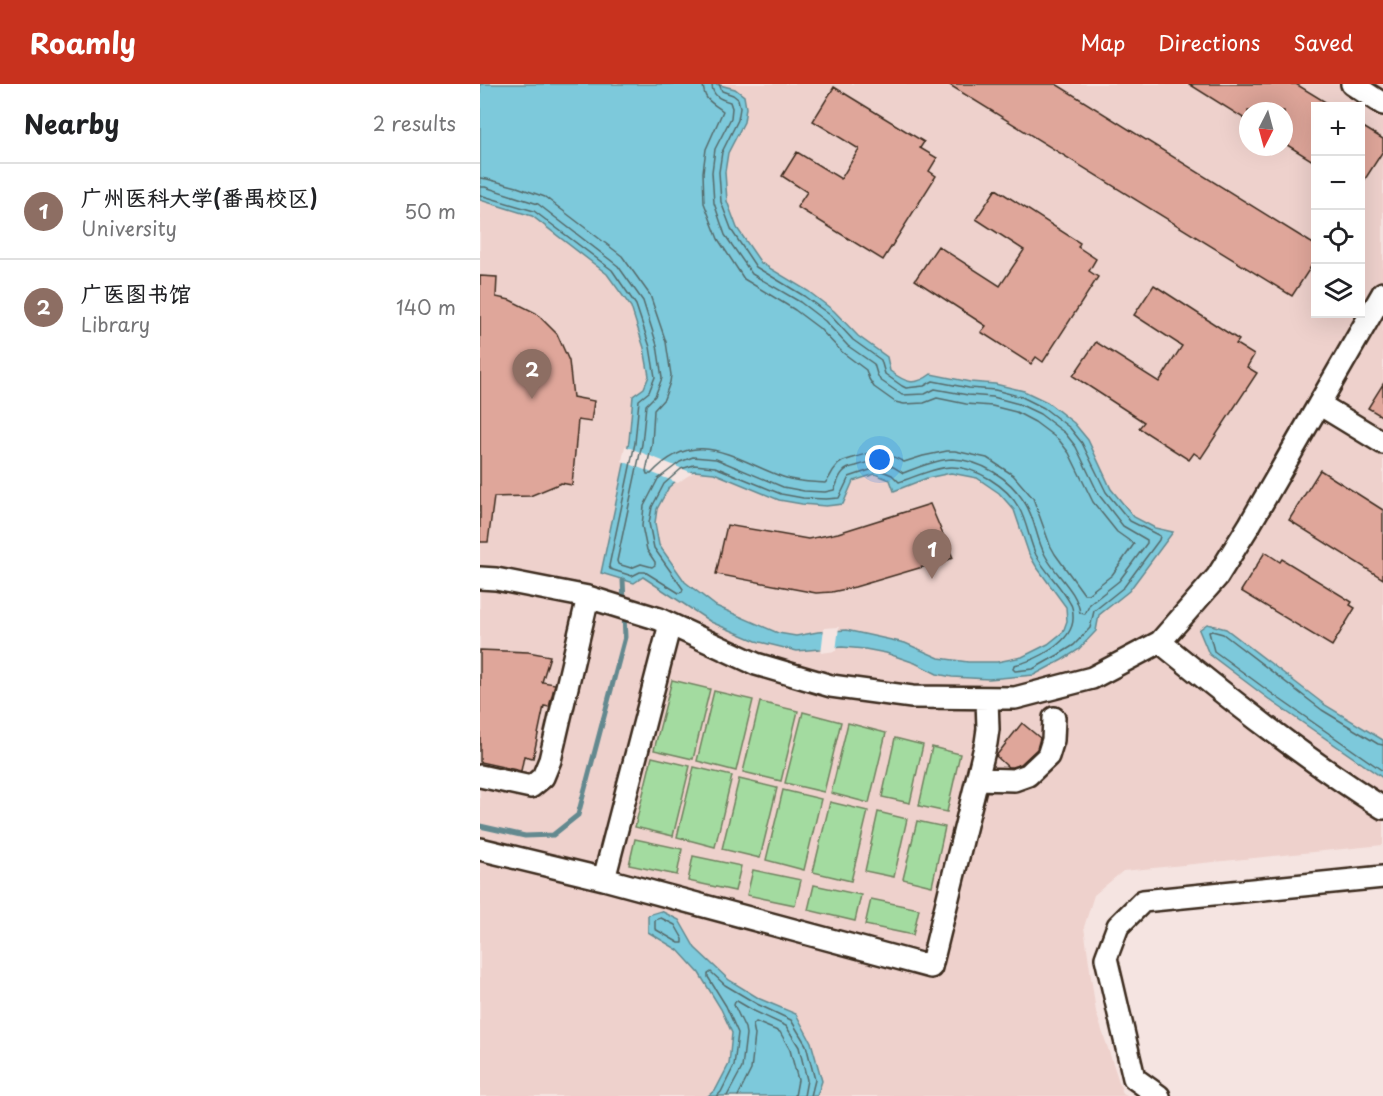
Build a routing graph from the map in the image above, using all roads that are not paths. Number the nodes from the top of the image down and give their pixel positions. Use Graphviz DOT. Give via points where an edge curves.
graph roads {
  1 [pos="1352,84"];
  2 [pos="1383,104"];
  3 [pos="1383,293"];
  4 [pos="1320,404"];
  5 [pos="1383,443"];
  6 [pos="480,578"];
  7 [pos="588,597"];
  8 [pos="664,622"];
  9 [pos="1160,642"];
  10 [pos="987,698"];
  11 [pos="1054,718"];
  12 [pos="480,776"];
  13 [pos="977,779"];
  14 [pos="1383,808"];
  15 [pos="480,849"];
  16 [pos="1383,877"];
  17 [pos="604,879"];
  18 [pos="1159,1096"];
  1 -- 2 [label="street"];
  3 -- 4 [label="street"];
  4 -- 5 [label="street"];
  4 -- 9 [label="street" via="1217,577"];
  6 -- 7 [label="street"];
  7 -- 8 [label="street"];
  7 -- 12 [label="street" via="543,777 531,787"];
  8 -- 10 [label="street" via="756,664 831,686 912,697"];
  8 -- 17 [label="street"];
  9 -- 10 [label="street" via="1092,678 1015,698"];
  9 -- 14 [label="street" via="1233,701"];
  10 -- 13 [label="street" via="988,729"];
  11 -- 13 [label="street" via="1048,756 1028,775 1014,780"];
  13 -- 17 [label="street" via="931,967"];
  15 -- 17 [label="street"];
  16 -- 18 [label="street" via="1143,901 1118,926 1106,958 1134,1078"];
}
